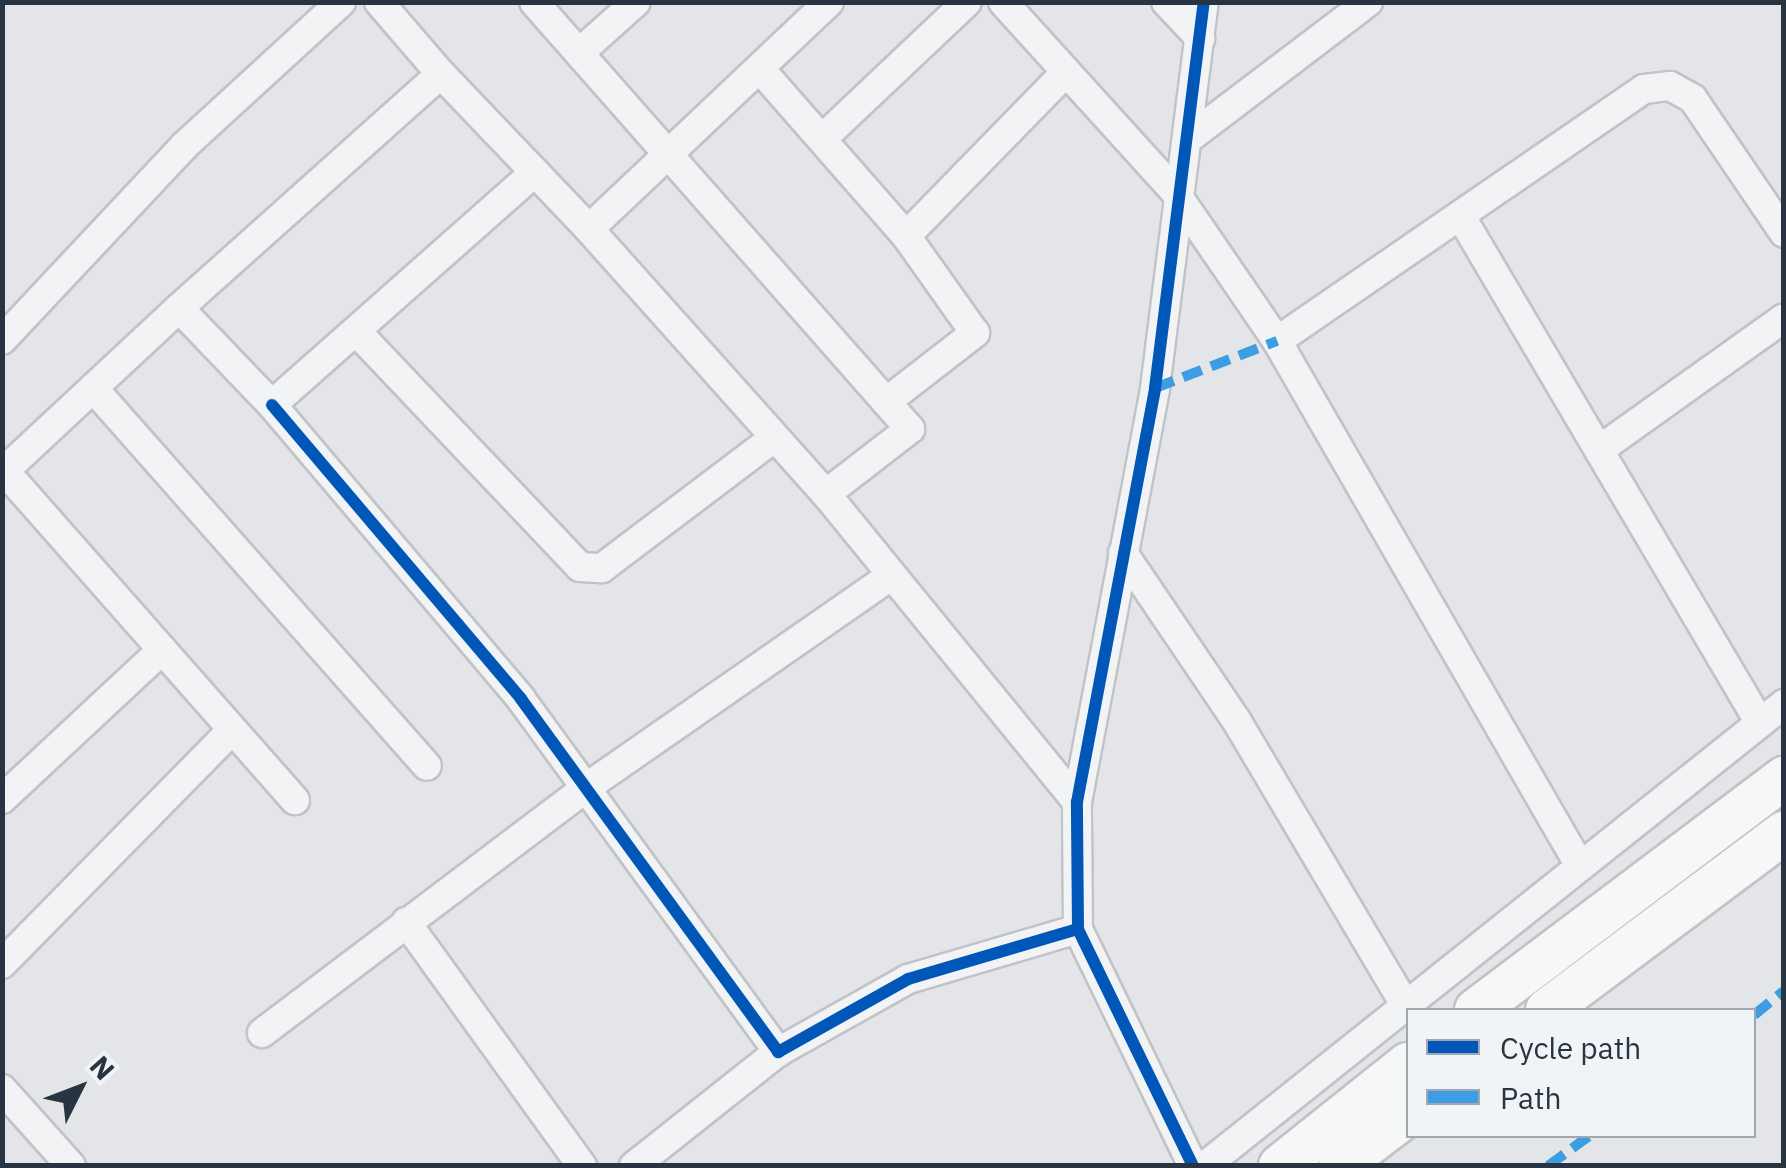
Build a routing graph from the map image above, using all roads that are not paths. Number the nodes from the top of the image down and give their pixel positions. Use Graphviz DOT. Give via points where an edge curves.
graph roads {
  1 [pos="341,2"];
  2 [pos="379,2"];
  3 [pos="534,2"];
  4 [pos="636,2"];
  5 [pos="829,2"];
  6 [pos="967,2"];
  7 [pos="1004,2"];
  8 [pos="1166,2"];
  9 [pos="1204,2"];
  10 [pos="1368,2"];
  11 [pos="1200,38"];
  12 [pos="580,53"];
  13 [pos="760,69"];
  14 [pos="1066,72"];
  15 [pos="441,74"];
  16 [pos="823,138"];
  17 [pos="1189,138"];
  18 [pos="669,154"];
  19 [pos="534,172"];
  20 [pos="1175,192"];
  21 [pos="1463,220"];
  22 [pos="590,230"];
  23 [pos="1784,233"];
  24 [pos="906,236"];
  25 [pos="179,308"];
  26 [pos="1784,318"];
  27 [pos="356,331"];
  28 [pos="2,340"];
  29 [pos="1277,341"];
  30 [pos="93,388"];
  31 [pos="886,402"];
  32 [pos="272,406"];
  33 [pos="771,440"];
  34 [pos="1599,450"];
  35 [pos="3,471"];
  36 [pos="826,494"];
  37 [pos="1123,553"];
  38 [pos="892,575"];
  39 [pos="162,650"];
  40 [pos="1784,704"];
  41 [pos="1760,722"];
  42 [pos="232,730"];
  43 [pos="426,766"];
  44 [pos="1784,778"];
  45 [pos="587,787"];
  46 [pos="2,798"];
  47 [pos="295,800"];
  48 [pos="1077,802"];
  49 [pos="1784,833"];
  50 [pos="1580,866"];
  51 [pos="406,922"];
  52 [pos="1078,930"];
  53 [pos="2,964"];
  54 [pos="1525,972"];
  55 [pos="1405,1006"];
  56 [pos="1479,1008"];
  57 [pos="1548,1008"];
  58 [pos="1550,1008"];
  59 [pos="262,1034"];
  60 [pos="778,1052"];
  61 [pos="1406,1066"];
  62 [pos="2,1090"];
  63 [pos="1406,1116"];
  64 [pos="72,1166"];
  65 [pos="582,1166"];
  66 [pos="634,1166"];
  67 [pos="1193,1166"];
  68 [pos="1204,1166"];
  69 [pos="1280,1166"];
  70 [pos="1340,1166"];
  1 -- 28 [label="street" via="184,146"];
  2 -- 15 [label="street"];
  3 -- 12 [label="street"];
  4 -- 12 [label="street"];
  5 -- 13 [label="street"];
  6 -- 16 [label="street"];
  7 -- 14 [label="street"];
  8 -- 11 [label="street"];
  9 -- 11 [label="street"];
  10 -- 17 [label="street"];
  11 -- 17 [label="street"];
  12 -- 18 [label="street"];
  13 -- 16 [label="street"];
  13 -- 18 [label="street"];
  14 -- 20 [label="street"];
  14 -- 24 [label="street"];
  15 -- 19 [label="street"];
  15 -- 25 [label="street"];
  16 -- 24 [label="street"];
  17 -- 20 [label="street"];
  18 -- 22 [label="street"];
  18 -- 31 [label="street"];
  19 -- 22 [label="street"];
  19 -- 27 [label="street"];
  20 -- 29 [label="street"];
  20 -- 37 [label="street" via="1156,388"];
  21 -- 23 [label="street" via="1622,102 1670,86 1718,130"];
  21 -- 29 [label="street"];
  21 -- 34 [label="street"];
  22 -- 33 [label="street"];
  24 -- 31 [label="street" via="975,333"];
  25 -- 30 [label="street"];
  25 -- 32 [label="street"];
  26 -- 34 [label="street"];
  27 -- 32 [label="street"];
  27 -- 33 [label="street" via="580,567 602,568"];
  29 -- 50 [label="street"];
  30 -- 35 [label="street"];
  30 -- 43 [label="street"];
  31 -- 36 [label="street" via="910,429"];
  32 -- 45 [label="street"];
  33 -- 36 [label="street"];
  34 -- 41 [label="street"];
  35 -- 39 [label="street"];
  36 -- 38 [label="street"];
  37 -- 48 [label="street"];
  37 -- 55 [label="street" via="1236,720"];
  38 -- 45 [label="street"];
  38 -- 48 [label="street"];
  39 -- 42 [label="street"];
  39 -- 46 [label="street"];
  40 -- 41 [label="street"];
  41 -- 50 [label="street"];
  42 -- 47 [label="street"];
  42 -- 53 [label="street"];
  44 -- 54 [label="main road"];
  45 -- 51 [label="street"];
  45 -- 60 [label="street"];
  48 -- 52 [label="street"];
  49 -- 58 [label="main road"];
  50 -- 55 [label="street"];
  51 -- 59 [label="street"];
  51 -- 65 [label="street"];
  52 -- 60 [label="street" via="908,979"];
  52 -- 67 [label="street"];
  54 -- 56 [label="main road"];
  54 -- 57 [label="main road"];
  55 -- 68 [label="street"];
  60 -- 66 [label="street"];
  61 -- 69 [label="main road"];
  62 -- 64 [label="street"];
  63 -- 70 [label="main road"];
}
